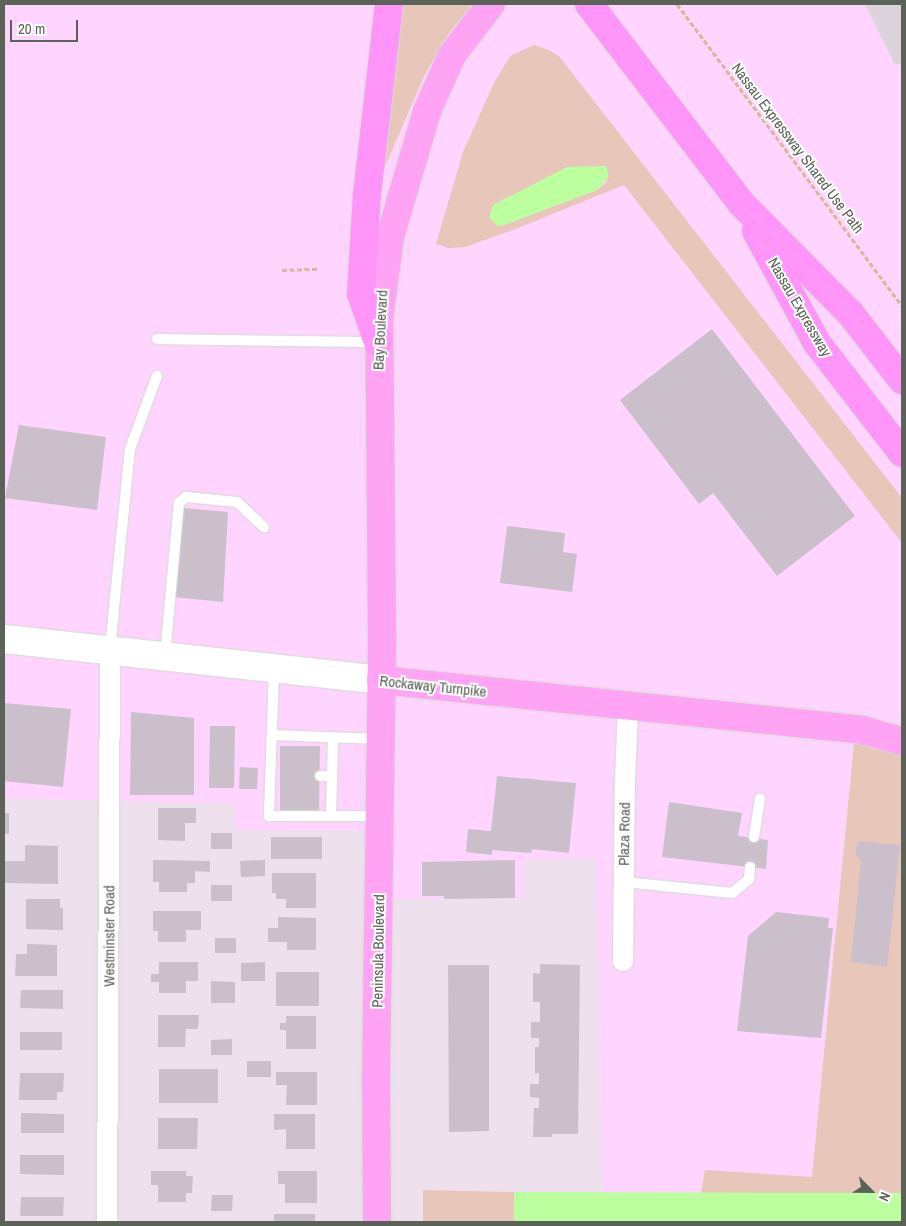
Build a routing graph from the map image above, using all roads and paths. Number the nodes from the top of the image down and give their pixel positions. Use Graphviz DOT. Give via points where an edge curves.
graph roads {
  1 [pos="389,4"];
  2 [pos="491,4"];
  3 [pos="589,4"];
  4 [pos="677,4"];
  5 [pos="742,203"];
  6 [pos="318,269"];
  7 [pos="282,270"];
  8 [pos="902,306"];
  9 [pos="157,339"];
  10 [pos="378,342"];
  11 [pos="157,376"];
  12 [pos="902,380"];
  13 [pos="902,453"];
  14 [pos="264,527"];
  15 [pos="4,639"];
  16 [pos="110,650"];
  17 [pos="165,656"];
  18 [pos="274,668"];
  19 [pos="381,680"];
  20 [pos="628,707"];
  21 [pos="902,727"];
  22 [pos="862,730"];
  23 [pos="272,735"];
  24 [pos="333,737"];
  25 [pos="380,739"];
  26 [pos="902,741"];
  27 [pos="320,776"];
  28 [pos="332,776"];
  29 [pos="760,798"];
  30 [pos="331,816"];
  31 [pos="379,816"];
  32 [pos="754,837"];
  33 [pos="750,867"];
  34 [pos="624,882"];
  35 [pos="623,961"];
  36 [pos="107,1222"];
  37 [pos="377,1222"];
  1 -- 10 [label="highway" via="366,194 361,294"];
  2 -- 10 [label="main road, Bay Boulevard" via="452,55 426,111 390,236"];
  3 -- 5 [label="highway, Nassau Expressway"];
  4 -- 8 [label="path, Nassau Expressway Shared Use Path"];
  5 -- 12 [label="highway, Nassau Expressway" via="850,313"];
  5 -- 13 [label="highway, Nassau Expressway" via="816,343"];
  6 -- 7 [label="path"];
  9 -- 10 [label="lane"];
  10 -- 19 [label="main road, Bay Boulevard"];
  11 -- 16 [label="lane" via="130,449"];
  14 -- 17 [label="lane" via="237,502 186,497 179,503"];
  15 -- 16 [label="main road, Rockaway Turnpike"];
  16 -- 17 [label="main road, Rockaway Turnpike"];
  16 -- 36 [label="street, Westminster Road"];
  17 -- 18 [label="main road, Rockaway Turnpike"];
  18 -- 19 [label="main road, Rockaway Turnpike"];
  18 -- 23 [label="lane"];
  19 -- 20 [label="main road, Rockaway Turnpike"];
  19 -- 25 [label="main road, Peninsula Boulevard"];
  20 -- 22 [label="main road, Rockaway Turnpike"];
  20 -- 34 [label="street, Plaza Road"];
  21 -- 22 [label="main road, Rockaway Turnpike"];
  22 -- 26 [label="main road, Rockaway Turnpike"];
  23 -- 24 [label="lane"];
  23 -- 30 [label="lane" via="275,775 269,816"];
  24 -- 25 [label="lane"];
  24 -- 28 [label="lane"];
  25 -- 31 [label="main road, Peninsula Boulevard"];
  27 -- 28 [label="lane"];
  28 -- 30 [label="lane"];
  29 -- 32 [label="lane"];
  30 -- 31 [label="lane"];
  31 -- 37 [label="main road, Peninsula Boulevard"];
  33 -- 34 [label="lane" via="749,879 732,893"];
  34 -- 35 [label="street, Plaza Road"];
}
